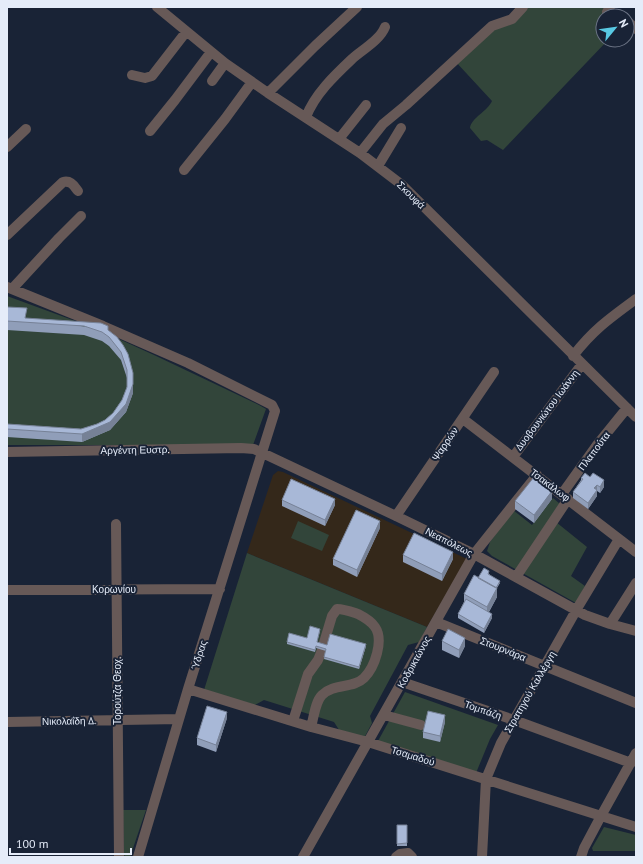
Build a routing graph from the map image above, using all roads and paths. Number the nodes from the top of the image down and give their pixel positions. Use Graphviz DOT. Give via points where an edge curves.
graph roads {
  1 [pos="157,7"];
  2 [pos="357,7"];
  3 [pos="523,7"];
  4 [pos="385,27"];
  5 [pos="186,32"];
  6 [pos="210,52"];
  7 [pos="225,64"];
  8 [pos="132,75"];
  9 [pos="212,81"];
  10 [pos="252,82"];
  11 [pos="268,93"];
  12 [pos="366,105"];
  13 [pos="306,117"];
  14 [pos="401,128"];
  15 [pos="26,129"];
  16 [pos="150,131"];
  17 [pos="339,139"];
  18 [pos="7,147"];
  19 [pos="360,153"];
  20 [pos="378,166"];
  21 [pos="184,170"];
  22 [pos="78,191"];
  23 [pos="81,216"];
  24 [pos="7,235"];
  25 [pos="10,288"];
  26 [pos="636,299"];
  27 [pos="574,356"];
  28 [pos="582,364"];
  29 [pos="494,372"];
  30 [pos="627,408"];
  31 [pos="636,417"];
  32 [pos="463,419"];
  33 [pos="7,452"];
  34 [pos="262,453"];
  35 [pos="513,456"];
  36 [pos="537,475"];
  37 [pos="565,496"];
  38 [pos="396,516"];
  39 [pos="116,524"];
  40 [pos="619,539"];
  41 [pos="636,552"];
  42 [pos="474,554"];
  43 [pos="516,577"];
  44 [pos="636,583"];
  45 [pos="220,588"];
  46 [pos="117,589"];
  47 [pos="7,590"];
  48 [pos="576,610"];
  49 [pos="436,622"];
  50 [pos="610,624"];
  51 [pos="636,630"];
  52 [pos="545,666"];
  53 [pos="402,682"];
  54 [pos="188,689"];
  55 [pos="636,703"];
  56 [pos="384,715"];
  57 [pos="179,719"];
  58 [pos="118,720"];
  59 [pos="514,720"];
  60 [pos="293,721"];
  61 [pos="7,722"];
  62 [pos="421,725"];
  63 [pos="311,727"];
  64 [pos="368,742"];
  65 [pos="634,758"];
  66 [pos="486,779"];
  67 [pos="601,816"];
  68 [pos="636,827"];
  69 [pos="118,857"];
  70 [pos="138,857"];
  71 [pos="303,857"];
  72 [pos="396,857"];
  73 [pos="412,857"];
  74 [pos="482,857"];
  75 [pos="581,857"];
  1 -- 5 [label="street, Σκουφά"];
  2 -- 11 [label="street"];
  3 -- 19 [label="street" via="512,19 492,26 383,124"];
  4 -- 13 [label="street" via="380,35 352,59 313,100"];
  5 -- 6 [label="street, Σκουφά"];
  5 -- 8 [label="street" via="152,76 145,78"];
  6 -- 7 [label="street, Σκουφά"];
  6 -- 16 [label="street"];
  7 -- 9 [label="street"];
  7 -- 10 [label="street, Σκουφά"];
  10 -- 11 [label="street, Σκουφά"];
  10 -- 21 [label="street"];
  11 -- 13 [label="street, Σκουφά"];
  12 -- 17 [label="street"];
  13 -- 17 [label="street, Σκουφά"];
  14 -- 20 [label="street"];
  15 -- 18 [label="street"];
  17 -- 19 [label="street, Σκουφά"];
  19 -- 20 [label="street, Σκουφά"];
  20 -- 27 [label="street, Σκουφά" via="402,185"];
  22 -- 24 [label="street" via="72,183 63,182"];
  23 -- 25 [label="street"];
  25 -- 34 [label="street, Ύδρας" via="188,363 272,406 275,411"];
  26 -- 27 [label="street, Δυοβουνιώτου Ιωάννη" via="602,324"];
  27 -- 28 [label="street, Σκουφά"];
  28 -- 30 [label="street, Σκουφά"];
  28 -- 35 [label="street, Δυοβουνιώτου Ιωάννη"];
  29 -- 32 [label="street, Ψαρρών"];
  30 -- 31 [label="street, Σκουφά"];
  30 -- 37 [label="street, Πλαπούτα" via="597,445"];
  32 -- 35 [label="street, Τσακάλωφ"];
  32 -- 38 [label="street, Ψαρρών"];
  33 -- 34 [label="street, Αργέντη Ευστρ." via="240,448 254,449"];
  34 -- 38 [label="street, Νεαπόλεως"];
  34 -- 45 [label="street, Ύδρας"];
  35 -- 36 [label="street, Τσακάλωφ"];
  36 -- 37 [label="street, Τσακάλωφ"];
  36 -- 42 [label="street, Κοδρικτώνος"];
  37 -- 40 [label="street, Τσακάλωφ"];
  37 -- 43 [label="street, Πλαπούτα"];
  38 -- 42 [label="street, Νεαπόλεως"];
  39 -- 46 [label="street, Τορούτζα Θεοχ."];
  40 -- 41 [label="street, Τσακάλωφ"];
  40 -- 48 [label="street, Στρατηγού Καλλέργη"];
  42 -- 43 [label="street, Νεαπόλεως"];
  42 -- 49 [label="street, Κοδρικτώνος"];
  43 -- 48 [label="street, Νεαπόλεως"];
  44 -- 50 [label="street"];
  45 -- 46 [label="street, Κορωνίου"];
  45 -- 54 [label="street, Ύδρας"];
  46 -- 47 [label="street, Κορωνίου"];
  46 -- 58 [label="street, Τορούτζα Θεοχ."];
  48 -- 50 [label="street, Νεαπόλεως"];
  48 -- 52 [label="street, Στρατηγού Καλλέργη"];
  49 -- 52 [label="street, Στουρνάρα"];
  49 -- 53 [label="street, Κοδρικτώνος"];
  50 -- 51 [label="street, Νεαπόλεως"];
  52 -- 55 [label="street, Στουρνάρα"];
  52 -- 59 [label="street, Στρατηγού Καλλέργη"];
  53 -- 56 [label="street, Κοδρικτώνος"];
  53 -- 59 [label="street, Τομπάζη"];
  54 -- 57 [label="street, Ύδρας"];
  54 -- 60 [label="street, Τσαμαδού"];
  56 -- 62 [label="street"];
  56 -- 64 [label="street, Κοδρικτώνος"];
  57 -- 58 [label="street, Νικολαΐδη Δ."];
  57 -- 70 [label="street, Ύδρας"];
  58 -- 61 [label="street, Νικολαΐδη Δ."];
  58 -- 69 [label="street, Τορούτζα Θεοχ."];
  59 -- 65 [label="street, Τομπάζη"];
  59 -- 66 [label="street, Στρατηγού Καλλέργη" via="498,749"];
  60 -- 63 [label="street, Τσαμαδού"];
  60 -- 63 [label="street" via="308,674 323,648 332,616 337,609 362,616 372,622 378,631 376,659 367,675 359,682 323,694"];
  63 -- 64 [label="street, Τσαμαδού"];
  64 -- 66 [label="street, Τσαμαδού"];
  64 -- 71 [label="street, Κοδρικτώνος"];
  65 -- 67 [label="street"];
  66 -- 67 [label="street, Τσαμαδού"];
  66 -- 74 [label="street, Στρατηγού Καλλέργη"];
  67 -- 68 [label="street, Τσαμαδού"];
  67 -- 75 [label="street"];
  72 -- 73 [label="street" via="408,853"];
}
